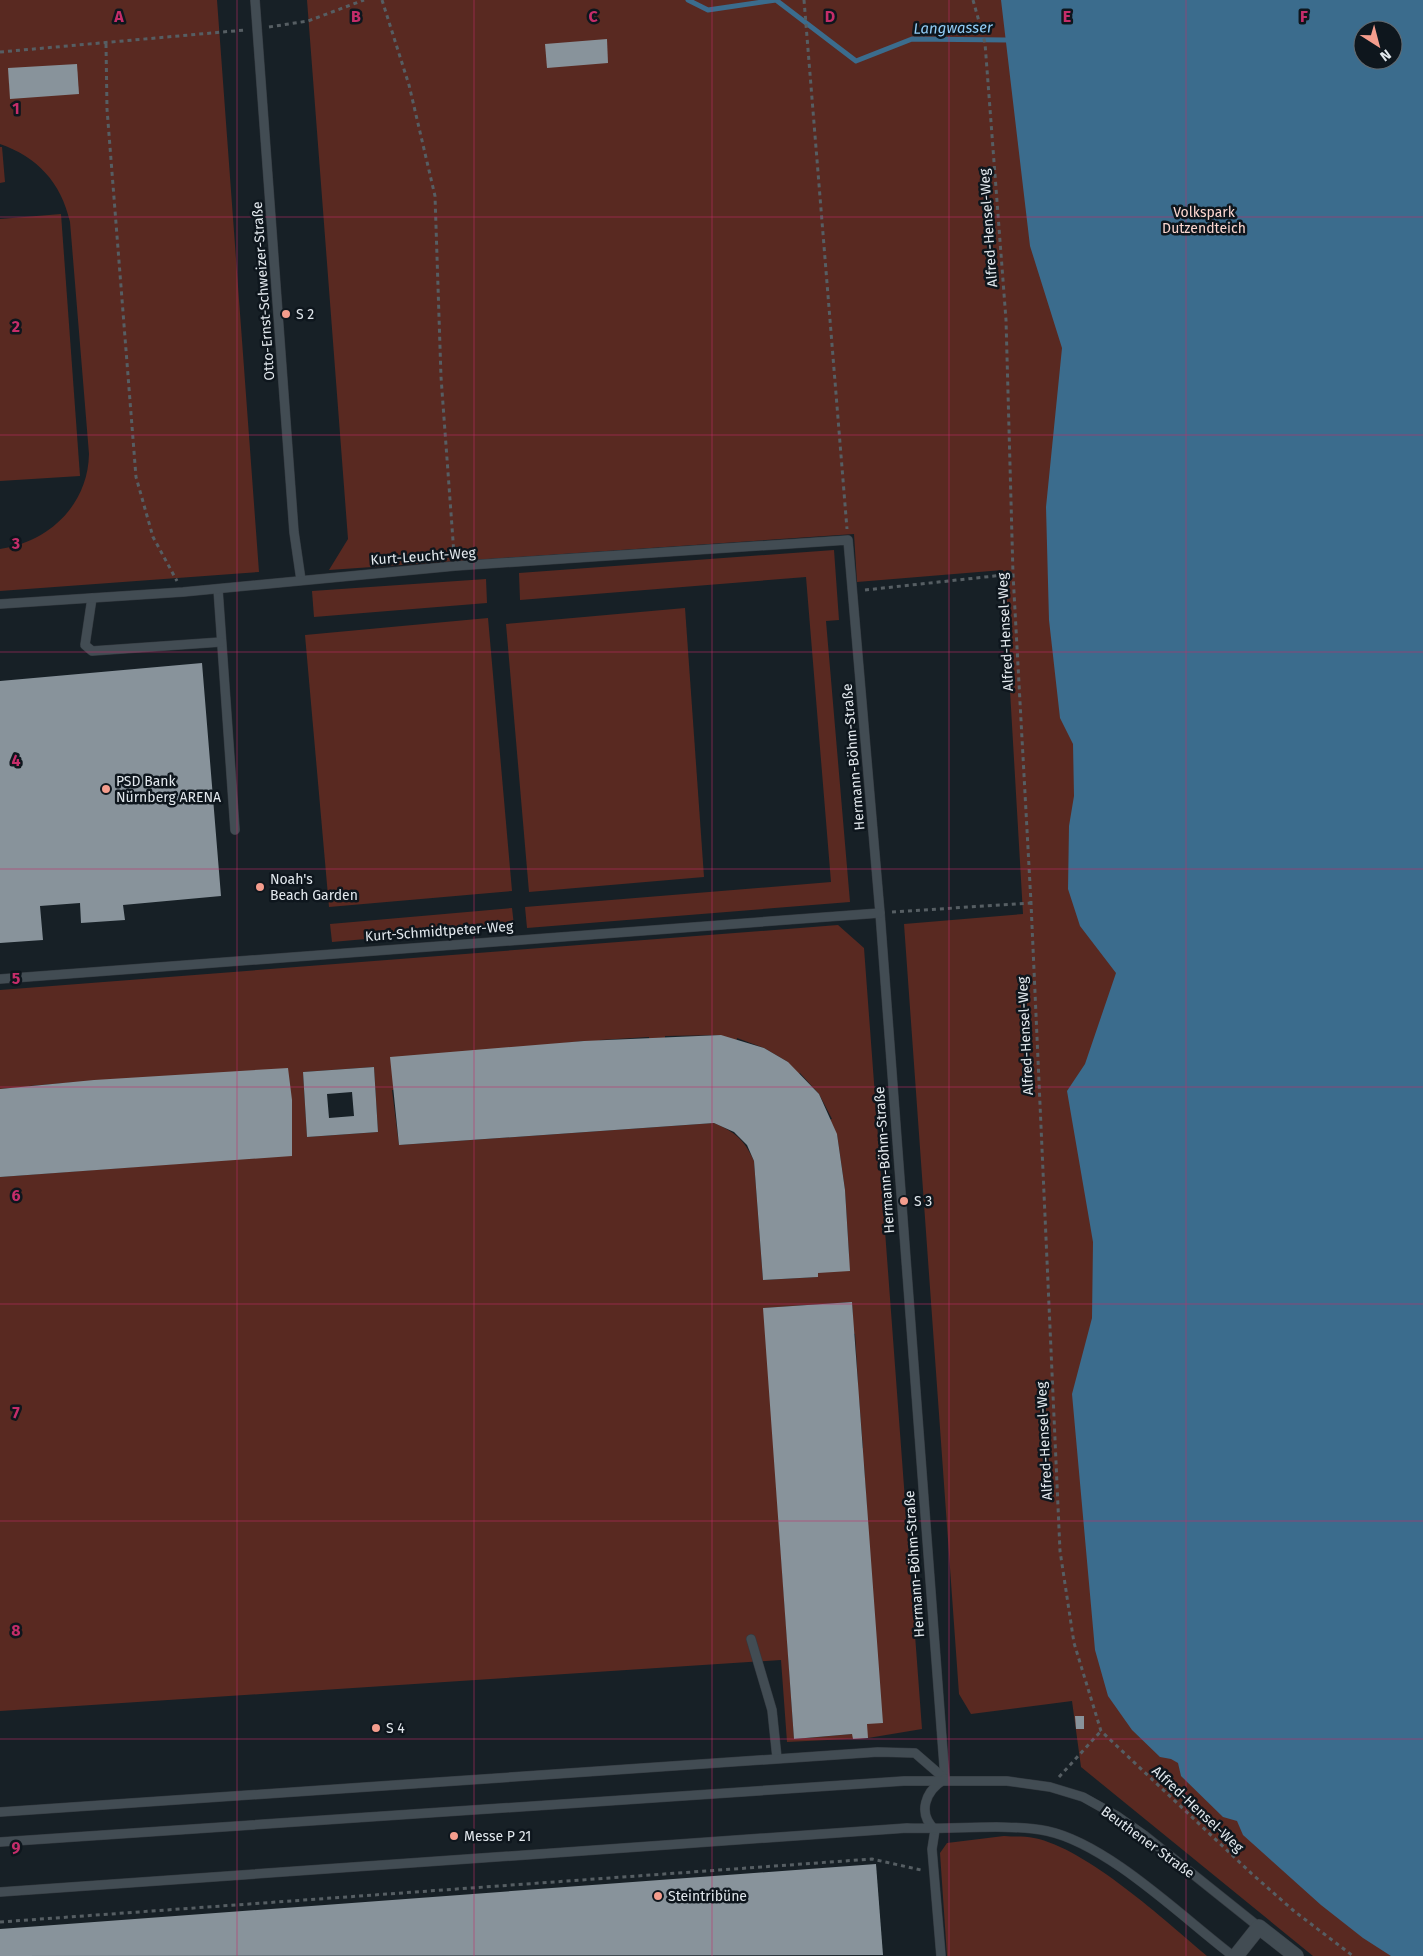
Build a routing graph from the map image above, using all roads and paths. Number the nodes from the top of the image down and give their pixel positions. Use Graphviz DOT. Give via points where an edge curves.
graph roads {
  1 [pos="255,0"];
  2 [pos="364,0"];
  3 [pos="382,0"];
  4 [pos="804,0"];
  5 [pos="972,0"];
  6 [pos="257,29"];
  7 [pos="106,44"];
  8 [pos="0,52"];
  9 [pos="848,540"];
  10 [pos="455,566"];
  11 [pos="1013,574"];
  12 [pos="301,580"];
  13 [pos="218,589"];
  14 [pos="183,592"];
  15 [pos="852,592"];
  16 [pos="92,598"];
  17 [pos="0,604"];
  18 [pos="221,642"];
  19 [pos="235,830"];
  20 [pos="1031,903"];
  21 [pos="880,913"];
  22 [pos="0,979"];
  23 [pos="751,1639"];
  24 [pos="1101,1731"];
  25 [pos="777,1758"];
  26 [pos="944,1779"];
  27 [pos="1050,1787"];
  28 [pos="0,1812"];
  29 [pos="935,1830"];
  30 [pos="0,1842"];
  31 [pos="934,1871"];
  32 [pos="0,1892"];
  33 [pos="0,1922"];
  34 [pos="1259,1927"];
  35 [pos="941,1956"];
  36 [pos="1234,1956"];
  37 [pos="1296,1956"];
  38 [pos="1353,1956"];
  1 -- 6 [label="lane, Otto-Ernst-Schweizer-Straße"];
  2 -- 6 [label="path" via="308,21"];
  3 -- 10 [label="path" via="408,85 435,196 441,377"];
  4 -- 9 [label="path"];
  5 -- 11 [label="path, Alfred-Hensel-Weg" via="985,43 1006,320"];
  6 -- 7 [label="path"];
  6 -- 12 [label="lane, Otto-Ernst-Schweizer-Straße" via="294,532"];
  7 -- 8 [label="path"];
  7 -- 14 [label="path" via="106,109 136,477 153,537"];
  9 -- 10 [label="lane, Kurt-Leucht-Weg"];
  9 -- 15 [label="lane, Hermann-Böhm-Straße"];
  10 -- 12 [label="lane, Kurt-Leucht-Weg"];
  11 -- 15 [label="path"];
  11 -- 20 [label="path, Alfred-Hensel-Weg"];
  12 -- 13 [label="lane, Kurt-Leucht-Weg"];
  13 -- 14 [label="lane, Kurt-Leucht-Weg"];
  13 -- 18 [label="lane"];
  14 -- 16 [label="lane, Kurt-Leucht-Weg"];
  15 -- 21 [label="lane, Hermann-Böhm-Straße"];
  16 -- 17 [label="lane, Kurt-Leucht-Weg"];
  16 -- 18 [label="lane" via="85,645 92,651"];
  18 -- 19 [label="lane"];
  20 -- 21 [label="path"];
  20 -- 24 [label="path, Alfred-Hensel-Weg" via="1060,1550 1074,1643"];
  21 -- 22 [label="lane, Kurt-Schmidtpeter-Weg"];
  21 -- 26 [label="lane, Hermann-Böhm-Straße"];
  23 -- 25 [label="lane" via="772,1710"];
  24 -- 27 [label="path"];
  24 -- 38 [label="path, Alfred-Hensel-Weg" via="1252,1874"];
  25 -- 26 [label="lane" via="915,1753"];
  25 -- 28 [label="lane"];
  26 -- 27 [label="lane, Beuthener Straße" via="1007,1781"];
  26 -- 29 [label="lane" via="933,1788 925,1804 925,1816"];
  26 -- 30 [label="lane, Beuthener Straße"];
  27 -- 34 [label="lane, Beuthener Straße" via="1082,1797 1117,1816"];
  29 -- 31 [label="lane" via="932,1849"];
  29 -- 32 [label="lane" via="907,1828"];
  29 -- 36 [label="lane" via="1032,1829 1069,1838 1121,1868"];
  31 -- 33 [label="path" via="872,1859"];
  31 -- 35 [label="lane"];
  34 -- 36 [label="street"];
  34 -- 37 [label="street, Beuthener Straße"];
}
